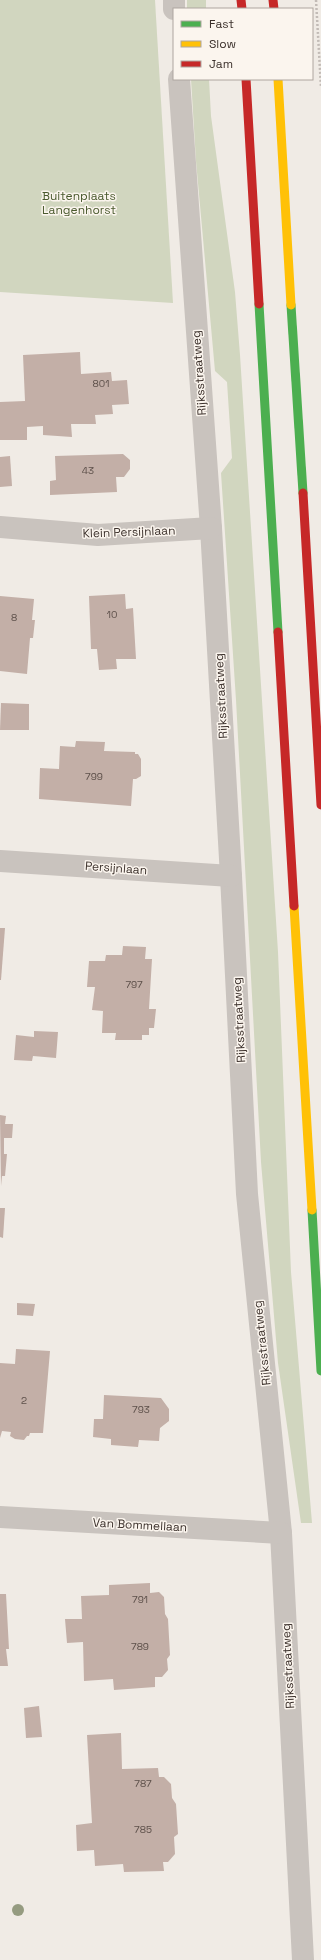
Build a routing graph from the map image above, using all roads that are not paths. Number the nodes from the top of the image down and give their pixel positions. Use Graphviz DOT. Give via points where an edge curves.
graph roads {
  1 [pos="179,80"];
  2 [pos="246,80"];
  3 [pos="278,80"];
  4 [pos="0,526"];
  5 [pos="211,528"];
  6 [pos="321,805"];
  7 [pos="0,861"];
  8 [pos="231,876"];
  9 [pos="321,1372"];
  10 [pos="0,1517"];
  11 [pos="281,1533"];
  12 [pos="303,1960"];
  1 -- 5 [label="street, Rijksstraatweg"];
  2 -- 9 [label="main road"];
  3 -- 6 [label="main road"];
  4 -- 5 [label="street, Klein Persijnlaan" via="98,536"];
  5 -- 8 [label="street, Rijksstraatweg"];
  7 -- 8 [label="street, Persijnlaan"];
  8 -- 11 [label="street, Rijksstraatweg" via="247,1194"];
  10 -- 11 [label="street, Van Bommellaan"];
  11 -- 12 [label="street, Rijksstraatweg"];
}
